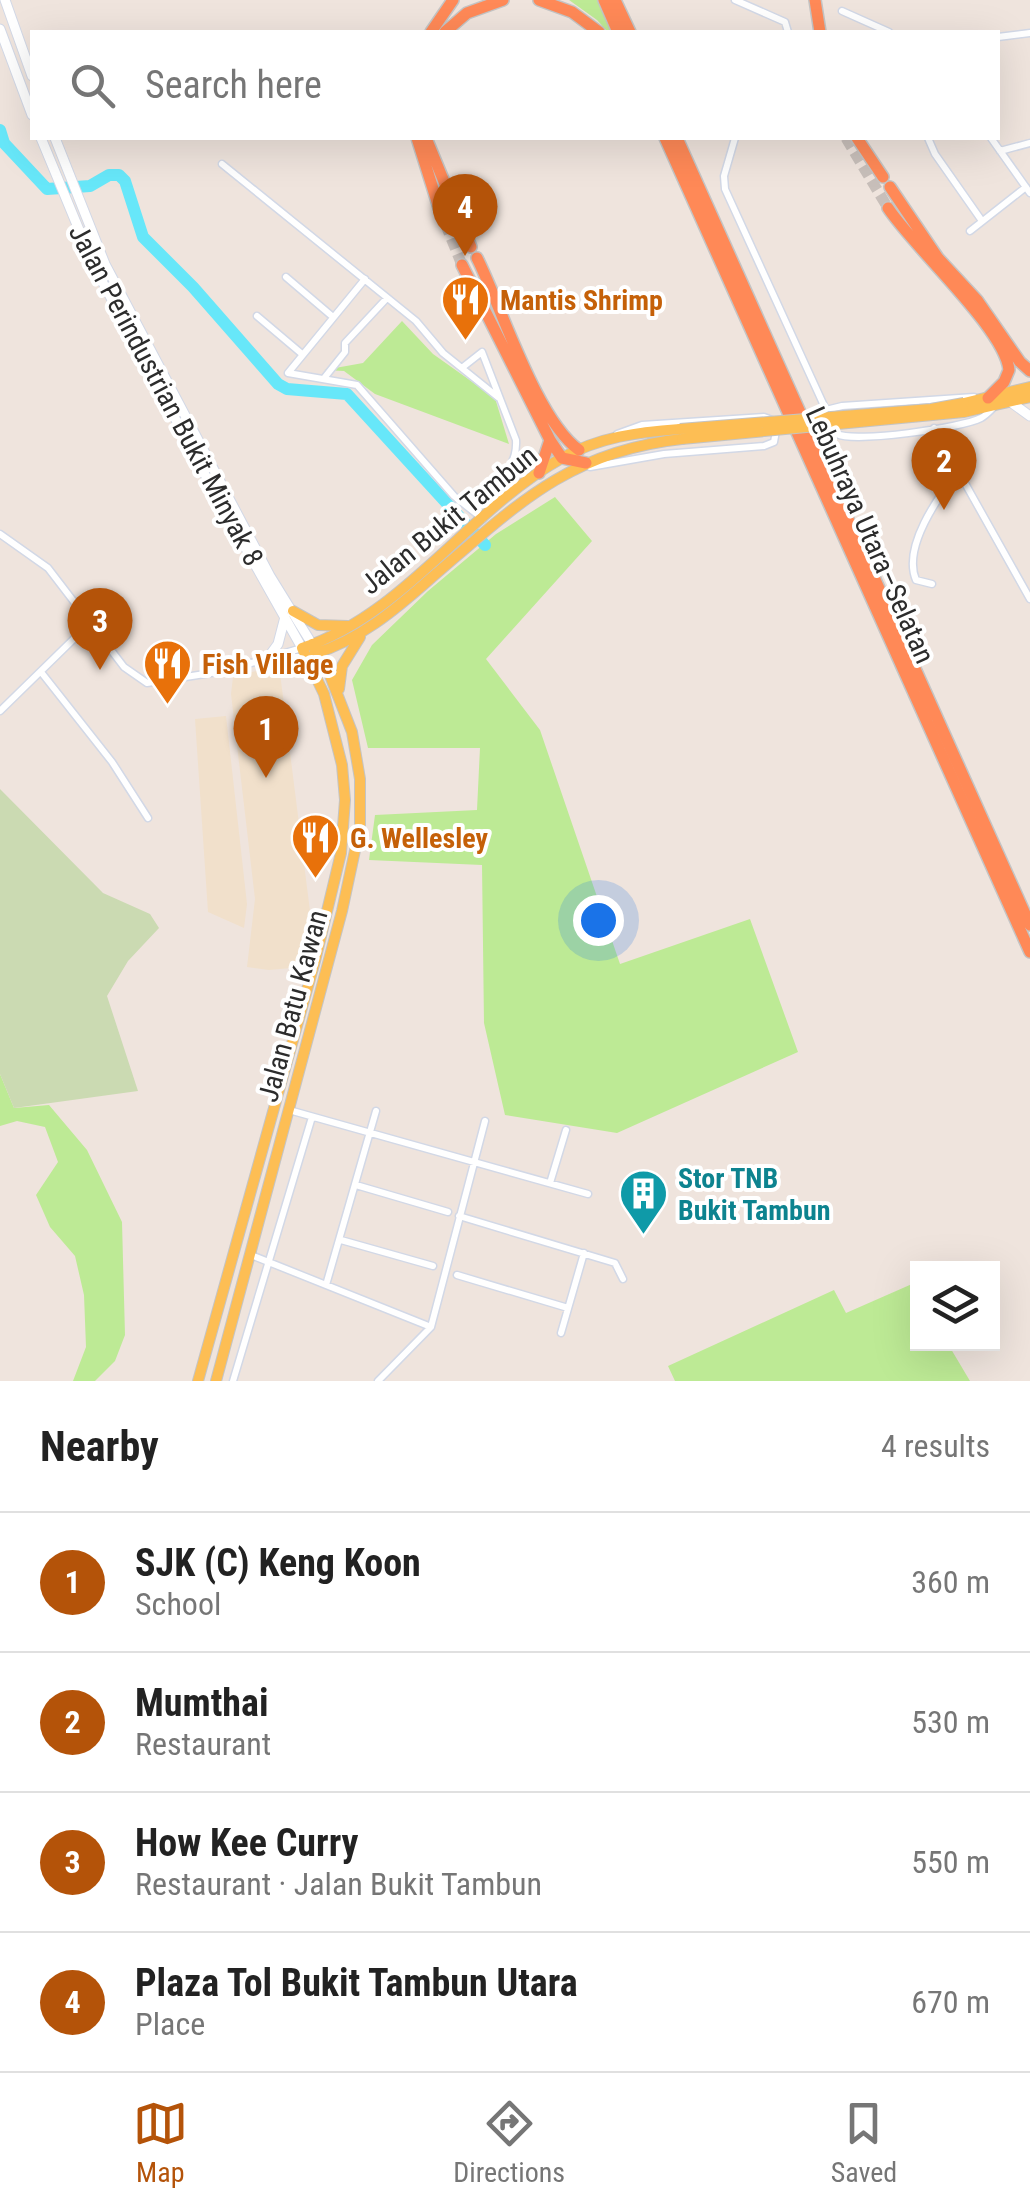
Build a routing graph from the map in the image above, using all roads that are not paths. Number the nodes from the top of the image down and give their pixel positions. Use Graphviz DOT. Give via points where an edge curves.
graph roads {
  1 [pos="5,0"];
  2 [pos="453,0"];
  3 [pos="503,0"];
  4 [pos="539,0"];
  5 [pos="604,0"];
  6 [pos="619,0"];
  7 [pos="736,0"];
  8 [pos="816,2"];
  9 [pos="842,11"];
  10 [pos="0,28"];
  11 [pos="432,30"];
  12 [pos="447,30"];
  13 [pos="596,30"];
  14 [pos="617,30"];
  15 [pos="629,30"];
  16 [pos="787,30"];
  17 [pos="820,30"];
  18 [pos="885,30"];
  19 [pos="1030,33"];
  20 [pos="1000,37"];
  21 [pos="30,70"];
  22 [pos="30,109"];
  23 [pos="42,140"];
  24 [pos="56,140"];
  25 [pos="417,140"];
  26 [pos="427,140"];
  27 [pos="669,140"];
  28 [pos="735,140"];
  29 [pos="858,140"];
  30 [pos="929,140"];
  31 [pos="992,140"];
  32 [pos="1030,143"];
  33 [pos="1000,150"];
  34 [pos="222,164"];
  35 [pos="1028,190"];
  36 [pos="439,208"];
  37 [pos="888,208"];
  38 [pos="982,221"];
  39 [pos="970,232"];
  40 [pos="462,265"];
  41 [pos="286,277"];
  42 [pos="366,279"];
  43 [pos="388,298"];
  44 [pos="256,316"];
  45 [pos="334,317"];
  46 [pos="302,354"];
  47 [pos="463,367"];
  48 [pos="1030,371"];
  49 [pos="324,378"];
  50 [pos="1030,386"];
  51 [pos="500,398"];
  52 [pos="1030,398"];
  53 [pos="991,403"];
  54 [pos="1012,403"];
  55 [pos="826,410"];
  56 [pos="1030,416"];
  57 [pos="934,428"];
  58 [pos="681,434"];
  59 [pos="550,440"];
  60 [pos="602,441"];
  61 [pos="578,450"];
  62 [pos="562,458"];
  63 [pos="580,466"];
  64 [pos="958,471"];
  65 [pos="539,474"];
  66 [pos="469,506"];
  67 [pos="484,526"];
  68 [pos="0,534"];
  69 [pos="466,540"];
  70 [pos="932,584"];
  71 [pos="1030,600"];
  72 [pos="289,613"];
  73 [pos="89,624"];
  74 [pos="352,626"];
  75 [pos="363,632"];
  76 [pos="310,650"];
  77 [pos="270,656"];
  78 [pos="287,659"];
  79 [pos="258,661"];
  80 [pos="41,672"];
  81 [pos="317,676"];
  82 [pos="338,694"];
  83 [pos="0,711"];
  84 [pos="148,818"];
  85 [pos="1030,926"];
  86 [pos="1030,952"];
  87 [pos="289,1110"];
  88 [pos="376,1111"];
  89 [pos="312,1117"];
  90 [pos="486,1121"];
  91 [pos="566,1130"];
  92 [pos="370,1133"];
  93 [pos="474,1162"];
  94 [pos="550,1184"];
  95 [pos="356,1186"];
  96 [pos="588,1194"];
  97 [pos="448,1212"];
  98 [pos="459,1216"];
  99 [pos="341,1240"];
  100 [pos="584,1253"];
  101 [pos="250,1254"];
  102 [pos="268,1262"];
  103 [pos="433,1266"];
  104 [pos="458,1275"];
  105 [pos="623,1279"];
  106 [pos="326,1285"];
  107 [pos="568,1308"];
  108 [pos="431,1326"];
  109 [pos="560,1334"];
  110 [pos="200,1379"];
  111 [pos="216,1381"];
  112 [pos="233,1381"];
  113 [pos="378,1381"];
  1 -- 21 [label="street"];
  2 -- 11 [label="highway"];
  3 -- 12 [label="highway" via="467,13"];
  4 -- 13 [label="highway" via="580,16"];
  5 -- 14 [label="highway"];
  6 -- 15 [label="highway"];
  7 -- 16 [label="street" via="785,22"];
  8 -- 17 [label="highway"];
  9 -- 18 [label="street"];
  10 -- 22 [label="street"];
  19 -- 20 [label="street"];
  23 -- 72 [label="street, Jalan Perindustrian Bukit Minyak 8" via="94,266 218,499"];
  24 -- 72 [label="street, Jalan Perindustrian Bukit Minyak 8" via="105,264"];
  25 -- 36 [label="highway"];
  26 -- 61 [label="highway" via="544,407"];
  27 -- 85 [label="highway, Lebuhraya Utara–Selatan"];
  27 -- 86 [label="highway, Lebuhraya Utara–Selatan"];
  28 -- 55 [label="street" via="725,188"];
  29 -- 48 [label="highway" via="938,258"];
  30 -- 38 [label="street"];
  31 -- 33 [label="street"];
  32 -- 33 [label="street"];
  33 -- 35 [label="street"];
  34 -- 42 [label="street"];
  35 -- 38 [label="street"];
  37 -- 53 [label="highway" via="997,338 1009,370"];
  38 -- 39 [label="street"];
  40 -- 59 [label="highway"];
  41 -- 45 [label="street"];
  42 -- 43 [label="street"];
  42 -- 45 [label="street"];
  43 -- 47 [label="street"];
  43 -- 49 [label="street" via="345,343"];
  44 -- 46 [label="street"];
  45 -- 46 [label="street"];
  46 -- 49 [label="street" via="288,373"];
  47 -- 51 [label="street"];
  47 -- 51 [label="street" via="482,352"];
  49 -- 66 [label="street" via="357,385"];
  50 -- 53 [label="main road, Jalan Bukit Tambun"];
  51 -- 66 [label="street" via="516,440 515,462"];
  52 -- 54 [label="main road, Jalan Bukit Tambun"];
  53 -- 54 [label="main road, Jalan Bukit Tambun"];
  53 -- 55 [label="street" via="964,396"];
  53 -- 57 [label="street" via="983,418"];
  53 -- 58 [label="main road, Jalan Bukit Tambun, bridge"];
  54 -- 56 [label="street"];
  55 -- 57 [label="street" via="842,438"];
  57 -- 64 [label="street"];
  58 -- 60 [label="main road, Jalan Bukit Tambun" via="629,433"];
  58 -- 63 [label="main road, Jalan Bukit Tambun"];
  59 -- 62 [label="highway"];
  59 -- 65 [label="highway"];
  60 -- 61 [label="main road, Jalan Bukit Tambun"];
  60 -- 63 [label="street" via="634,426 764,417 776,432 764,446"];
  61 -- 62 [label="main road, Jalan Bukit Tambun"];
  62 -- 63 [label="highway"];
  62 -- 65 [label="main road, Jalan Bukit Tambun"];
  63 -- 67 [label="main road, Jalan Bukit Tambun"];
  64 -- 70 [label="street" via="933,505 912,564 916,580"];
  64 -- 71 [label="street"];
  65 -- 67 [label="main road, Jalan Bukit Tambun"];
  66 -- 67 [label="street"];
  67 -- 69 [label="main road, Jalan Bukit Tambun"];
  68 -- 73 [label="street, Jalan Bukit Tambun" via="48,568"];
  69 -- 74 [label="main road, Jalan Bukit Tambun"];
  69 -- 75 [label="main road, Jalan Bukit Tambun"];
  72 -- 74 [label="main road" via="318,626"];
  72 -- 76 [label="street, Jalan Perindustrian Bukit Minyak 8"];
  72 -- 77 [label="street"];
  73 -- 79 [label="street, Jalan Bukit Tambun" via="129,673 148,683"];
  73 -- 80 [label="street"];
  74 -- 76 [label="main road, Jalan Bukit Tambun"];
  75 -- 76 [label="main road, Jalan Bukit Tambun"];
  75 -- 82 [label="main road" via="342,666"];
  76 -- 77 [label="street, Jalan Bukit Tambun"];
  76 -- 78 [label="street, Jalan Bukit Tambun"];
  76 -- 81 [label="main road, Jalan Batu Kawan"];
  76 -- 82 [label="main road, Jalan Batu Kawan"];
  77 -- 79 [label="street, Jalan Bukit Tambun"];
  78 -- 79 [label="street, Jalan Bukit Tambun"];
  78 -- 81 [label="main road"];
  80 -- 83 [label="street"];
  80 -- 84 [label="street"];
  81 -- 110 [label="main road, Jalan Batu Kawan" via="343,770 341,853"];
  82 -- 87 [label="main road, Jalan Batu Kawan" via="357,751 360,827"];
  87 -- 89 [label="street"];
  87 -- 101 [label="main road, Jalan Batu Kawan"];
  88 -- 92 [label="street"];
  89 -- 92 [label="street"];
  89 -- 102 [label="street"];
  90 -- 93 [label="street"];
  91 -- 94 [label="street"];
  92 -- 93 [label="street"];
  92 -- 95 [label="street"];
  93 -- 94 [label="street"];
  93 -- 98 [label="street"];
  94 -- 96 [label="street"];
  95 -- 97 [label="street"];
  95 -- 99 [label="street"];
  98 -- 100 [label="street"];
  98 -- 108 [label="street"];
  99 -- 103 [label="street"];
  99 -- 106 [label="street"];
  100 -- 105 [label="street" via="615,1262"];
  100 -- 107 [label="street"];
  101 -- 102 [label="street"];
  101 -- 111 [label="main road, Jalan Batu Kawan"];
  102 -- 106 [label="street"];
  102 -- 112 [label="street"];
  104 -- 107 [label="street"];
  106 -- 108 [label="street"];
  107 -- 109 [label="street"];
  108 -- 113 [label="street"];
}
